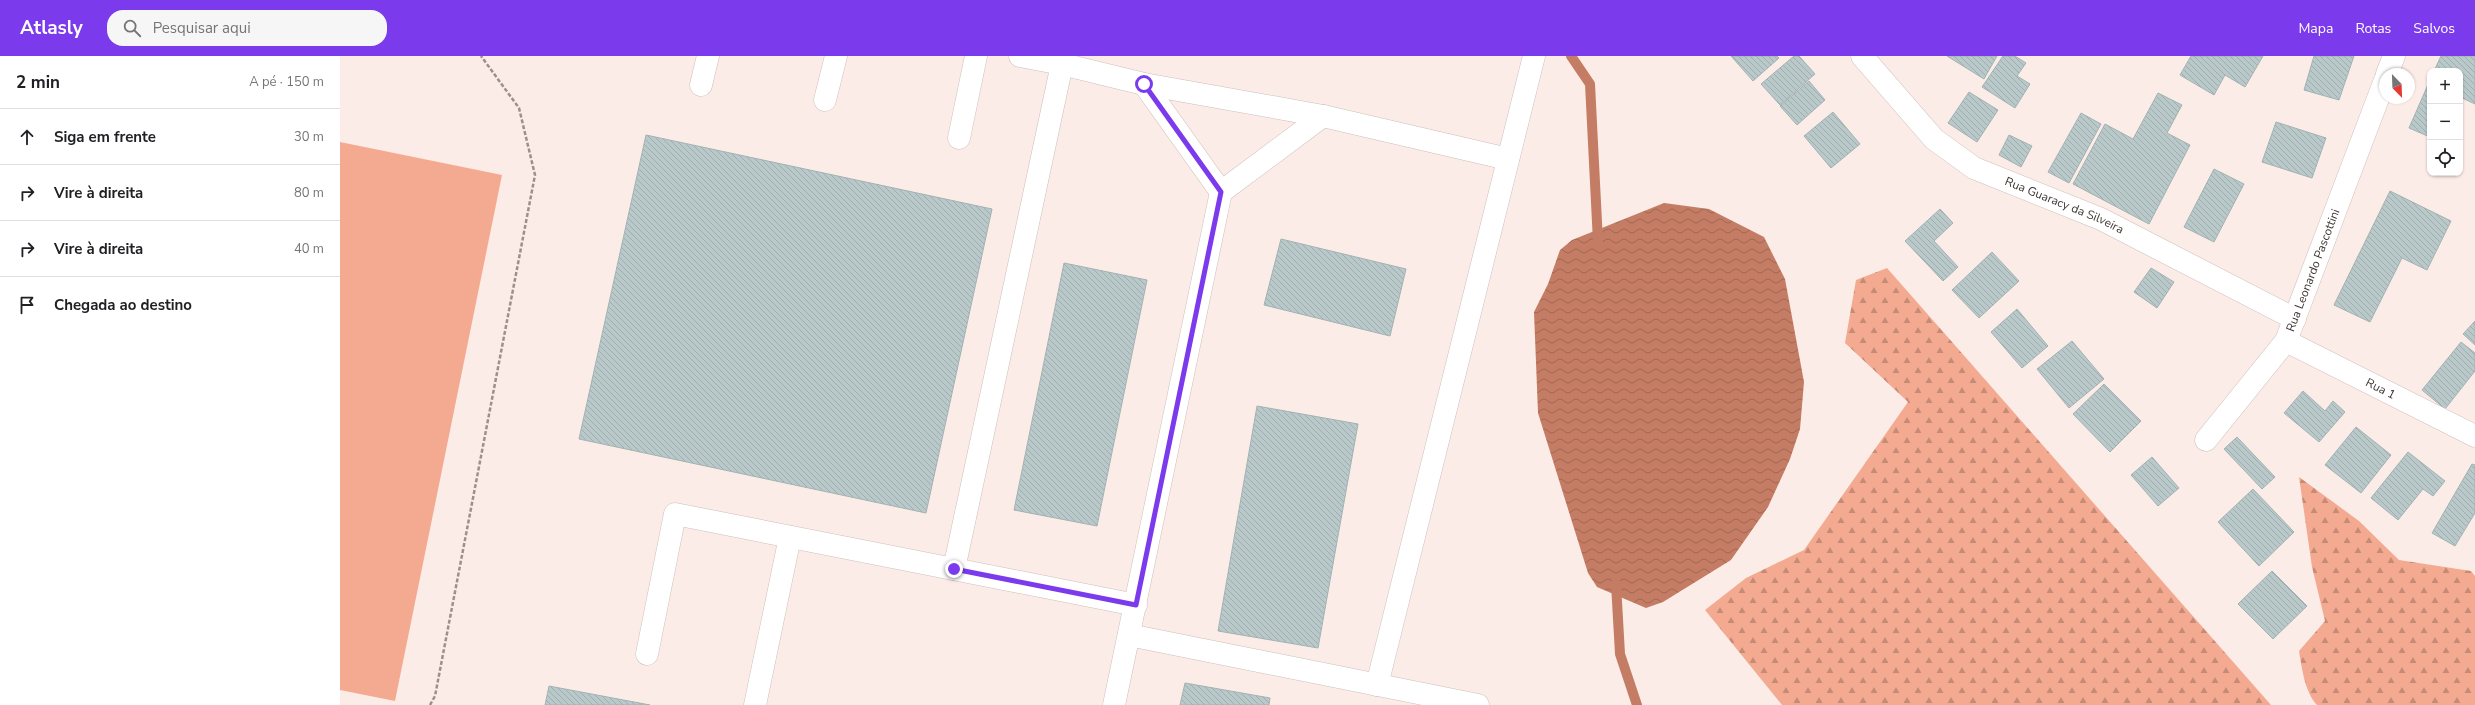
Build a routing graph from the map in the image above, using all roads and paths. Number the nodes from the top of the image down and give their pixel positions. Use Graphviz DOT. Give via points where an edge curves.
graph roads {
  1 [pos="481,56"];
  2 [pos="708,56"];
  3 [pos="836,56"];
  4 [pos="976,56"];
  5 [pos="1020,56"];
  6 [pos="1534,56"];
  7 [pos="1862,56"];
  8 [pos="2394,56"];
  9 [pos="1062,64"];
  10 [pos="2389,68"];
  11 [pos="1144,84"];
  12 [pos="701,85"];
  13 [pos="2379,96"];
  14 [pos="825,100"];
  15 [pos="1323,116"];
  16 [pos="959,138"];
  17 [pos="1508,159"];
  18 [pos="1221,192"];
  19 [pos="2295,319"];
  20 [pos="2286,341"];
  21 [pos="2475,436"];
  22 [pos="2206,440"];
  23 [pos="790,537"];
  24 [pos="954,569"];
  25 [pos="1136,605"];
  26 [pos="1129,635"];
  27 [pos="647,654"];
  28 [pos="1377,685"];
  29 [pos="430,705"];
  30 [pos="755,705"];
  31 [pos="1114,705"];
  32 [pos="1478,705"];
  1 -- 29 [label="path" via="519,108 535,175 435,696"];
  2 -- 12 [label="street"];
  3 -- 14 [label="street"];
  4 -- 16 [label="street"];
  5 -- 9 [label="street"];
  6 -- 17 [label="street"];
  7 -- 19 [label="street, Rua Guaracy da Silveira" via="1934,139 1974,168 2101,219"];
  8 -- 10 [label="street"];
  9 -- 11 [label="street"];
  9 -- 24 [label="street"];
  11 -- 15 [label="street"];
  11 -- 18 [label="street"];
  13 -- 19 [label="street, Rua Leonardo Pascottini"];
  15 -- 17 [label="street"];
  15 -- 18 [label="street"];
  17 -- 28 [label="street"];
  18 -- 25 [label="street"];
  19 -- 20 [label="street, Rua Leonardo Pascottini"];
  20 -- 21 [label="street, Rua 1"];
  20 -- 22 [label="street, Rua Leonardo Pascottini"];
  23 -- 24 [label="street"];
  23 -- 27 [label="street" via="675,514"];
  23 -- 30 [label="street"];
  24 -- 25 [label="street"];
  25 -- 26 [label="street"];
  26 -- 28 [label="street"];
  26 -- 31 [label="street"];
  28 -- 32 [label="street"];
}
